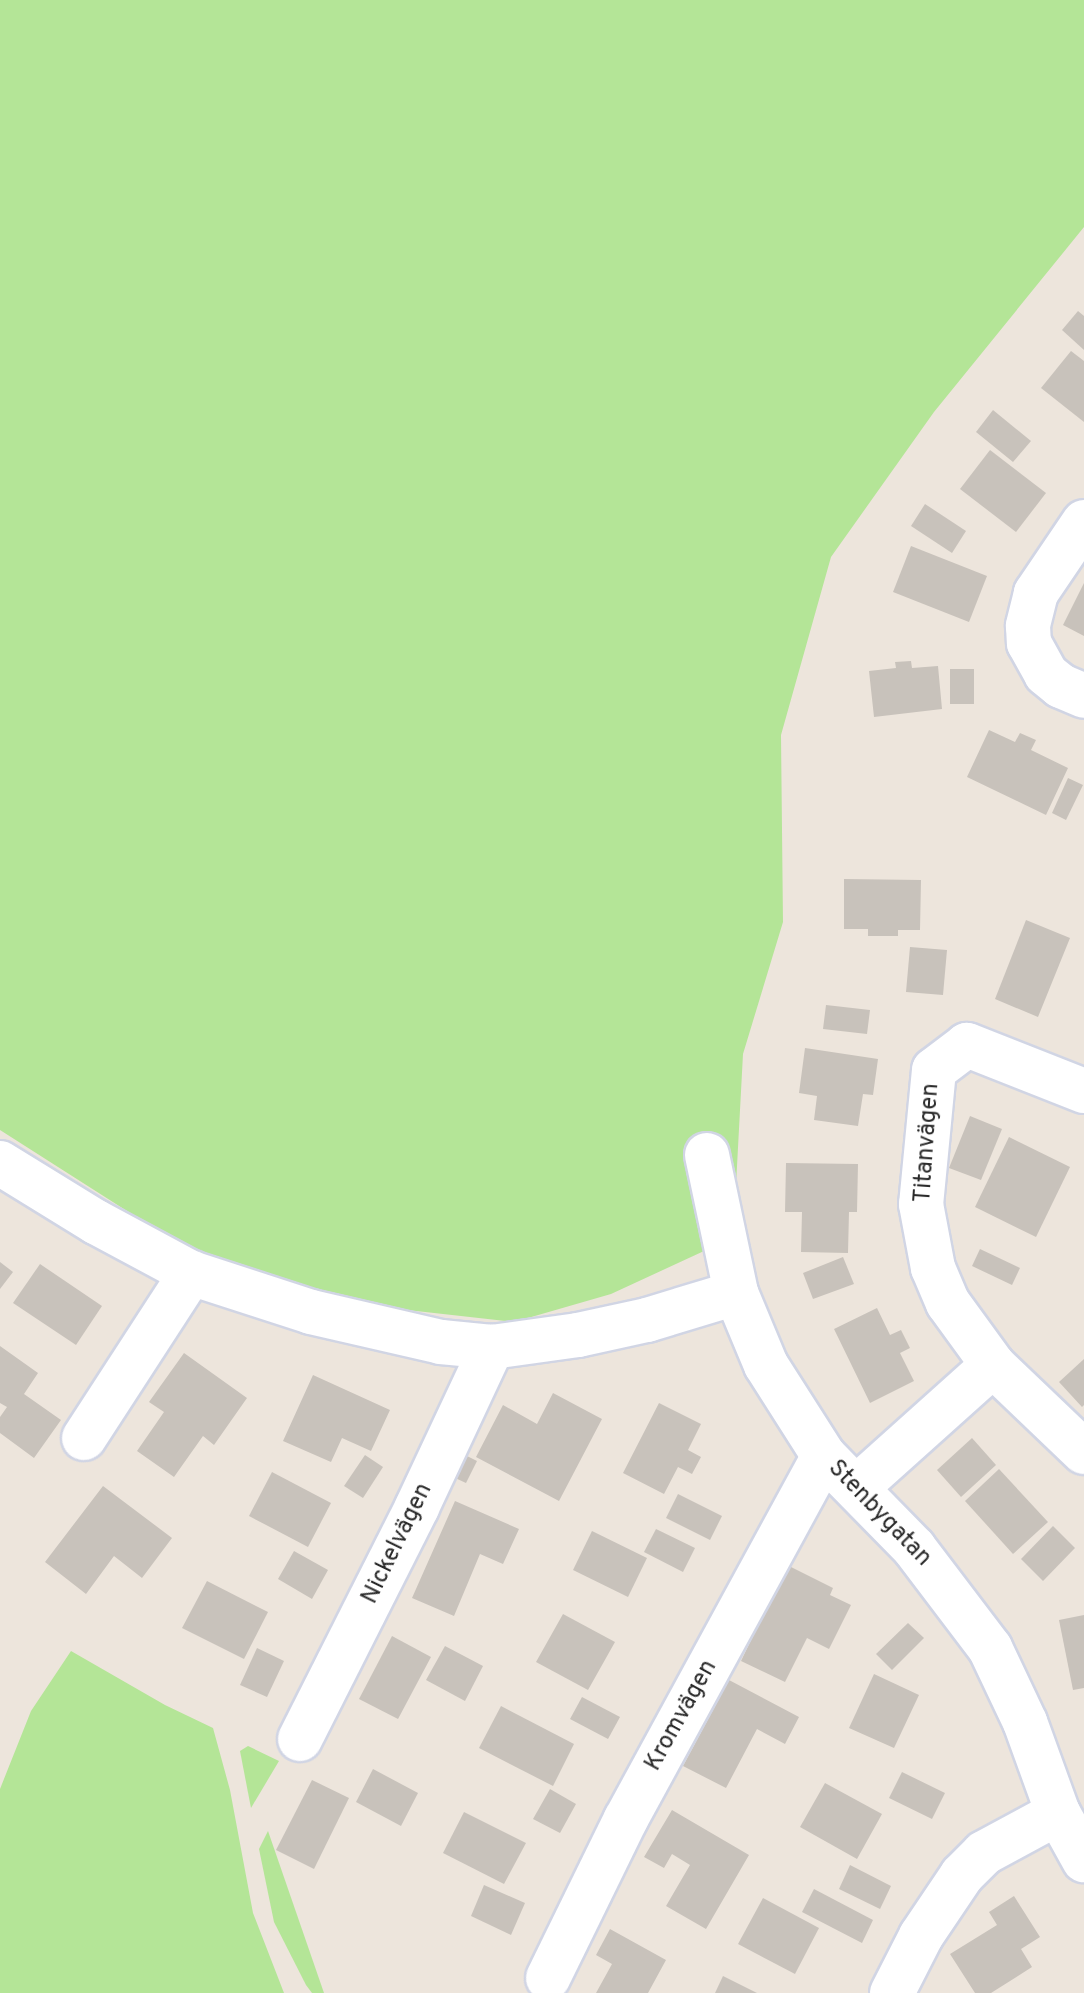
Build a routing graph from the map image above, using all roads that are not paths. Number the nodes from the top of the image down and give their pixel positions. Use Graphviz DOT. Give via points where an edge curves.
graph roads {
  1 [pos="1084,522"];
  2 [pos="1084,696"];
  3 [pos="1084,1091"];
  4 [pos="707,1155"];
  5 [pos="0,1163"];
  6 [pos="191,1273"];
  7 [pos="736,1293"];
  8 [pos="492,1347"];
  9 [pos="993,1365"];
  10 [pos="84,1438"];
  11 [pos="1084,1452"];
  12 [pos="824,1456"];
  13 [pos="856,1488"];
  14 [pos="300,1739"];
  15 [pos="1058,1813"];
  16 [pos="1084,1860"];
  17 [pos="548,1978"];
  18 [pos="892,1993"];
  1 -- 2 [label="street" via="1036,593 1028,626 1029,643 1046,674"];
  3 -- 9 [label="street, Titanvägen" via="967,1045 934,1070 921,1167 926,1239 948,1303"];
  4 -- 7 [label="street, Stenbygatan"];
  5 -- 6 [label="street"];
  6 -- 8 [label="street" via="373,1329"];
  6 -- 10 [label="street"];
  7 -- 8 [label="street" via="647,1320"];
  7 -- 12 [label="street, Stenbygatan" via="785,1401"];
  8 -- 14 [label="street, Nickelvägen"];
  9 -- 11 [label="street, Titanvägen"];
  9 -- 13 [label="street"];
  12 -- 13 [label="street, Stenbygatan"];
  12 -- 17 [label="street, Kromvägen" via="626,1819"];
  13 -- 15 [label="street, Stenbygatan" via="914,1548 990,1648 1020,1708"];
  15 -- 16 [label="street, Stenbygatan"];
  15 -- 18 [label="street" via="984,1853 962,1875 921,1936"];
}
